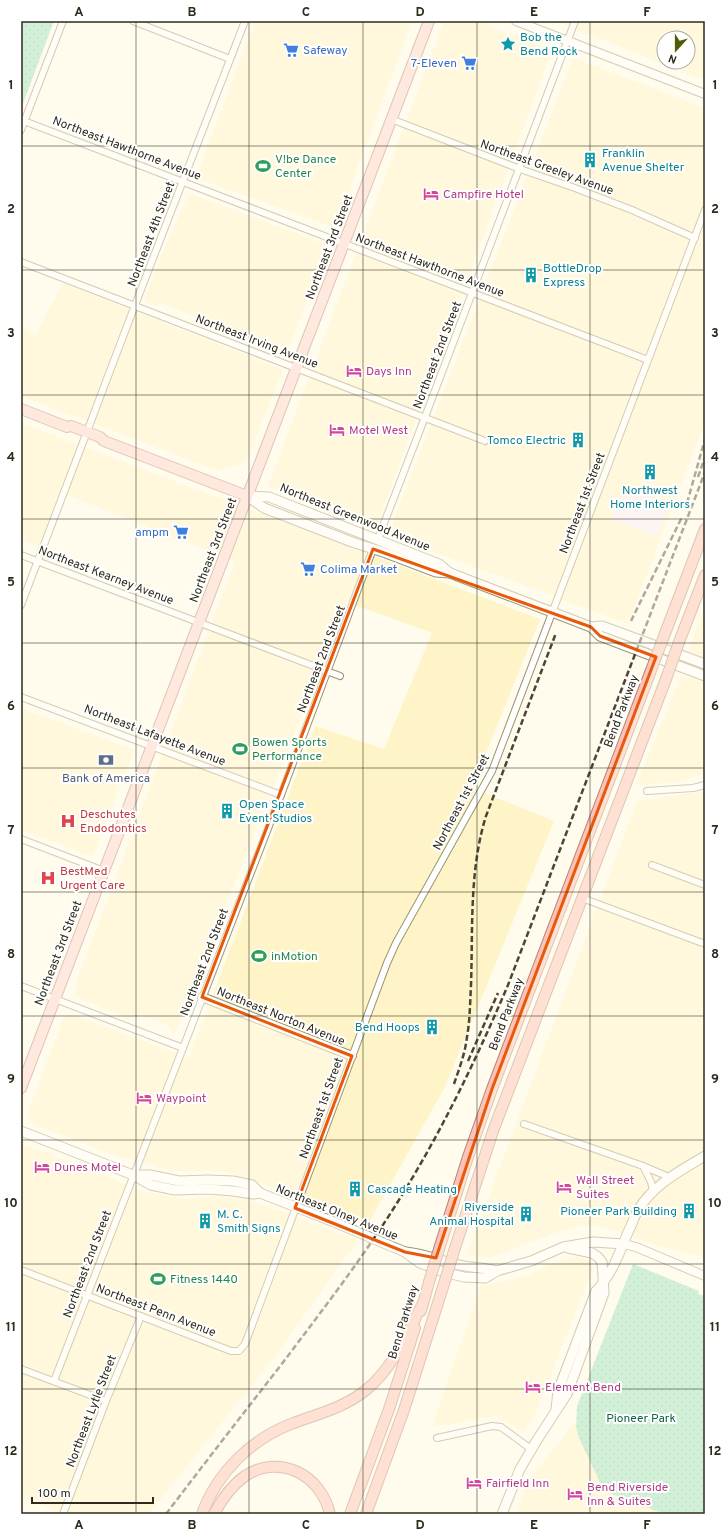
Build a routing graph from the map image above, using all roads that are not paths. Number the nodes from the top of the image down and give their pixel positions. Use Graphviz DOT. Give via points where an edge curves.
graph roads {
  1 [pos="63,21"];
  2 [pos="133,21"];
  3 [pos="245,21"];
  4 [pos="429,21"];
  5 [pos="516,21"];
  6 [pos="575,21"];
  7 [pos="568,40"];
  8 [pos="230,59"];
  9 [pos="705,94"];
  10 [pos="391,119"];
  11 [pos="24,121"];
  12 [pos="21,130"];
  13 [pos="520,169"];
  14 [pos="183,182"];
  15 [pos="705,210"];
  16 [pos="695,238"];
  17 [pos="344,243"];
  18 [pos="21,262"];
  19 [pos="473,293"];
  20 [pos="135,306"];
  21 [pos="648,360"];
  22 [pos="296,367"];
  23 [pos="21,409"];
  24 [pos="425,417"];
  25 [pos="86,435"];
  26 [pos="485,441"];
  27 [pos="247,496"];
  28 [pos="705,529"];
  29 [pos="378,539"];
  30 [pos="373,549"];
  31 [pos="21,555"];
  32 [pos="38,561"];
  33 [pos="450,573"];
  34 [pos="705,575"];
  35 [pos="21,605"];
  36 [pos="552,613"];
  37 [pos="199,622"];
  38 [pos="591,627"];
  39 [pos="705,664"];
  40 [pos="328,672"];
  41 [pos="340,676"];
  42 [pos="705,676"];
  43 [pos="21,696"];
  44 [pos="152,746"];
  45 [pos="705,785"];
  46 [pos="647,791"];
  47 [pos="281,795"];
  48 [pos="21,839"];
  49 [pos="652,865"];
  50 [pos="104,871"];
  51 [pos="705,886"];
  52 [pos="582,898"];
  53 [pos="705,944"];
  54 [pos="21,986"];
  55 [pos="202,997"];
  56 [pos="54,999"];
  57 [pos="183,1048"];
  58 [pos="352,1056"];
  59 [pos="21,1088"];
  60 [pos="524,1124"];
  61 [pos="21,1131"];
  62 [pos="705,1156"];
  63 [pos="643,1166"];
  64 [pos="133,1174"];
  65 [pos="669,1177"];
  66 [pos="653,1190"];
  67 [pos="295,1208"];
  68 [pos="624,1244"];
  69 [pos="563,1247"];
  70 [pos="405,1252"];
  71 [pos="21,1270"];
  72 [pos="497,1271"];
  73 [pos="705,1276"];
  74 [pos="604,1283"];
  75 [pos="87,1295"];
  76 [pos="422,1305"];
  77 [pos="140,1316"];
  78 [pos="239,1351"];
  79 [pos="573,1353"];
  80 [pos="21,1369"];
  81 [pos="54,1381"];
  82 [pos="571,1384"];
  83 [pos="106,1401"];
  84 [pos="556,1411"];
  85 [pos="437,1438"];
  86 [pos="531,1449"];
  87 [pos="63,1514"];
  88 [pos="202,1514"];
  89 [pos="214,1514"];
  90 [pos="330,1514"];
  91 [pos="350,1514"];
  92 [pos="366,1514"];
  93 [pos="502,1514"];
  1 -- 11 [label="street"];
  2 -- 8 [label="street"];
  3 -- 8 [label="street, Northeast 4th Street"];
  4 -- 10 [label="main road, Northeast 3rd Street"];
  5 -- 7 [label="street"];
  6 -- 7 [label="street, Northeast 2nd Street"];
  7 -- 9 [label="street"];
  7 -- 13 [label="street, Northeast 2nd Street"];
  8 -- 14 [label="street, Northeast 4th Street"];
  10 -- 13 [label="street, Northeast Greeley Avenue"];
  10 -- 17 [label="main road, Northeast 3rd Street"];
  11 -- 12 [label="street"];
  11 -- 14 [label="street, Northeast Hawthorne Avenue"];
  13 -- 16 [label="street, Northeast Greeley Avenue" via="632,210"];
  13 -- 19 [label="street, Northeast 2nd Street"];
  14 -- 17 [label="street, Northeast Hawthorne Avenue"];
  14 -- 20 [label="street, Northeast 4th Street"];
  15 -- 16 [label="street, Northeast 1st Street"];
  16 -- 21 [label="street, Northeast 1st Street"];
  17 -- 19 [label="street, Northeast Hawthorne Avenue"];
  17 -- 22 [label="main road, Northeast 3rd Street"];
  18 -- 20 [label="street, Northeast Irving Avenue"];
  19 -- 21 [label="street, Northeast Hawthorne Avenue"];
  19 -- 24 [label="street, Northeast 2nd Street"];
  20 -- 22 [label="street, Northeast Irving Avenue"];
  20 -- 25 [label="street, Northeast 4th Street"];
  21 -- 36 [label="street, Northeast 1st Street"];
  22 -- 24 [label="street, Northeast Irving Avenue"];
  22 -- 27 [label="main road, Northeast 3rd Street"];
  23 -- 25 [label="main road, Northeast Greenwood Avenue" via="67,427 69,431"];
  24 -- 26 [label="street, Northeast Irving Avenue"];
  24 -- 29 [label="street, Northeast 2nd Street"];
  25 -- 27 [label="main road, Northeast Greenwood Avenue" via="100,437 104,441"];
  25 -- 32 [label="street, Northeast 4th Street"];
  27 -- 29 [label="main road, Northeast Greenwood Avenue" via="269,497"];
  27 -- 30 [label="main road, Northeast Greenwood Avenue" via="264,508"];
  27 -- 37 [label="main road, Northeast 3rd Street"];
  28 -- 76 [label="highway, Bend Parkway, bridge" via="492,1089"];
  29 -- 33 [label="main road, Northeast Greenwood Avenue" via="439,564"];
  30 -- 33 [label="main road, Northeast Greenwood Avenue" via="436,572"];
  30 -- 40 [label="street, Northeast 2nd Street"];
  31 -- 32 [label="street, Northeast Kearney Avenue"];
  32 -- 35 [label="street, Northeast 4th Street"];
  32 -- 37 [label="street, Northeast Kearney Avenue"];
  33 -- 36 [label="main road, Northeast Greenwood Avenue"];
  34 -- 52 [label="highway, bridge"];
  36 -- 38 [label="main road, Northeast Greenwood Avenue"];
  36 -- 58 [label="street, Northeast 1st Street" via="492,771 396,943"];
  37 -- 40 [label="street, Northeast Kearney Avenue"];
  37 -- 44 [label="main road, Northeast 3rd Street"];
  38 -- 39 [label="main road, Northeast Greenwood Avenue" via="602,626"];
  38 -- 42 [label="main road, Northeast Greenwood Avenue" via="600,636"];
  40 -- 41 [label="street, Northeast Kearney Avenue"];
  40 -- 47 [label="street, Northeast 2nd Street"];
  43 -- 44 [label="street, Northeast Lafayette Avenue"];
  44 -- 47 [label="street, Northeast Lafayette Avenue"];
  44 -- 50 [label="main road, Northeast 3rd Street"];
  45 -- 46 [label="street"];
  47 -- 55 [label="street, Northeast 2nd Street"];
  48 -- 50 [label="street"];
  49 -- 51 [label="street"];
  50 -- 56 [label="main road, Northeast 3rd Street"];
  52 -- 53 [label="street"];
  52 -- 92 [label="highway, bridge" via="492,1131 407,1404"];
  54 -- 56 [label="street"];
  55 -- 57 [label="street, Northeast 2nd Street"];
  55 -- 58 [label="street, Northeast Norton Avenue"];
  56 -- 57 [label="street"];
  56 -- 59 [label="main road, Northeast 3rd Street"];
  57 -- 64 [label="street, Northeast 2nd Street"];
  58 -- 67 [label="street, Northeast 1st Street"];
  60 -- 63 [label="street"];
  61 -- 64 [label="main road, Northeast Olney Avenue"];
  62 -- 65 [label="main road"];
  63 -- 65 [label="street"];
  63 -- 66 [label="street"];
  64 -- 67 [label="main road, Northeast Olney Avenue" via="179,1181 233,1181 252,1185 260,1193"];
  64 -- 75 [label="street, Northeast 2nd Street"];
  65 -- 66 [label="main road"];
  66 -- 68 [label="main road" via="638,1210"];
  67 -- 70 [label="main road, Northeast Olney Avenue"];
  67 -- 78 [label="street, Northeast 1st Street" via="245,1344"];
  68 -- 69 [label="main road, Northeast Olney Avenue" via="593,1242"];
  68 -- 73 [label="street"];
  68 -- 74 [label="main road"];
  69 -- 72 [label="main road, Northeast Olney Avenue" via="531,1261"];
  69 -- 74 [label="main road" via="598,1257 602,1262"];
  70 -- 72 [label="main road, Northeast Olney Avenue" via="423,1254 458,1265"];
  70 -- 72 [label="main road, Northeast Olney Avenue" via="420,1263 455,1276 485,1278"];
  71 -- 75 [label="street, Northeast Penn Avenue"];
  74 -- 79 [label="main road" via="596,1291"];
  74 -- 82 [label="main road" via="600,1306"];
  75 -- 77 [label="street, Northeast Penn Avenue"];
  75 -- 81 [label="street, Northeast 2nd Street"];
  76 -- 88 [label="highway" via="397,1354 379,1378 346,1403 290,1424 264,1437 244,1452 216,1486"];
  76 -- 91 [label="highway, Bend Parkway" via="389,1409"];
  77 -- 78 [label="street, Northeast Penn Avenue" via="231,1351"];
  77 -- 83 [label="street, Northeast Lytle Street"];
  79 -- 82 [label="main road" via="576,1357 570,1373"];
  79 -- 84 [label="main road" via="558,1391"];
  80 -- 81 [label="street"];
  81 -- 83 [label="street"];
  82 -- 84 [label="main road"];
  83 -- 87 [label="street, Northeast Lytle Street"];
  84 -- 86 [label="main road"];
  85 -- 86 [label="street" via="492,1426 501,1427"];
  86 -- 93 [label="main road"];
  89 -- 90 [label="highway" via="233,1486 246,1476 262,1468 278,1467 295,1470 309,1478 320,1489"];
}
